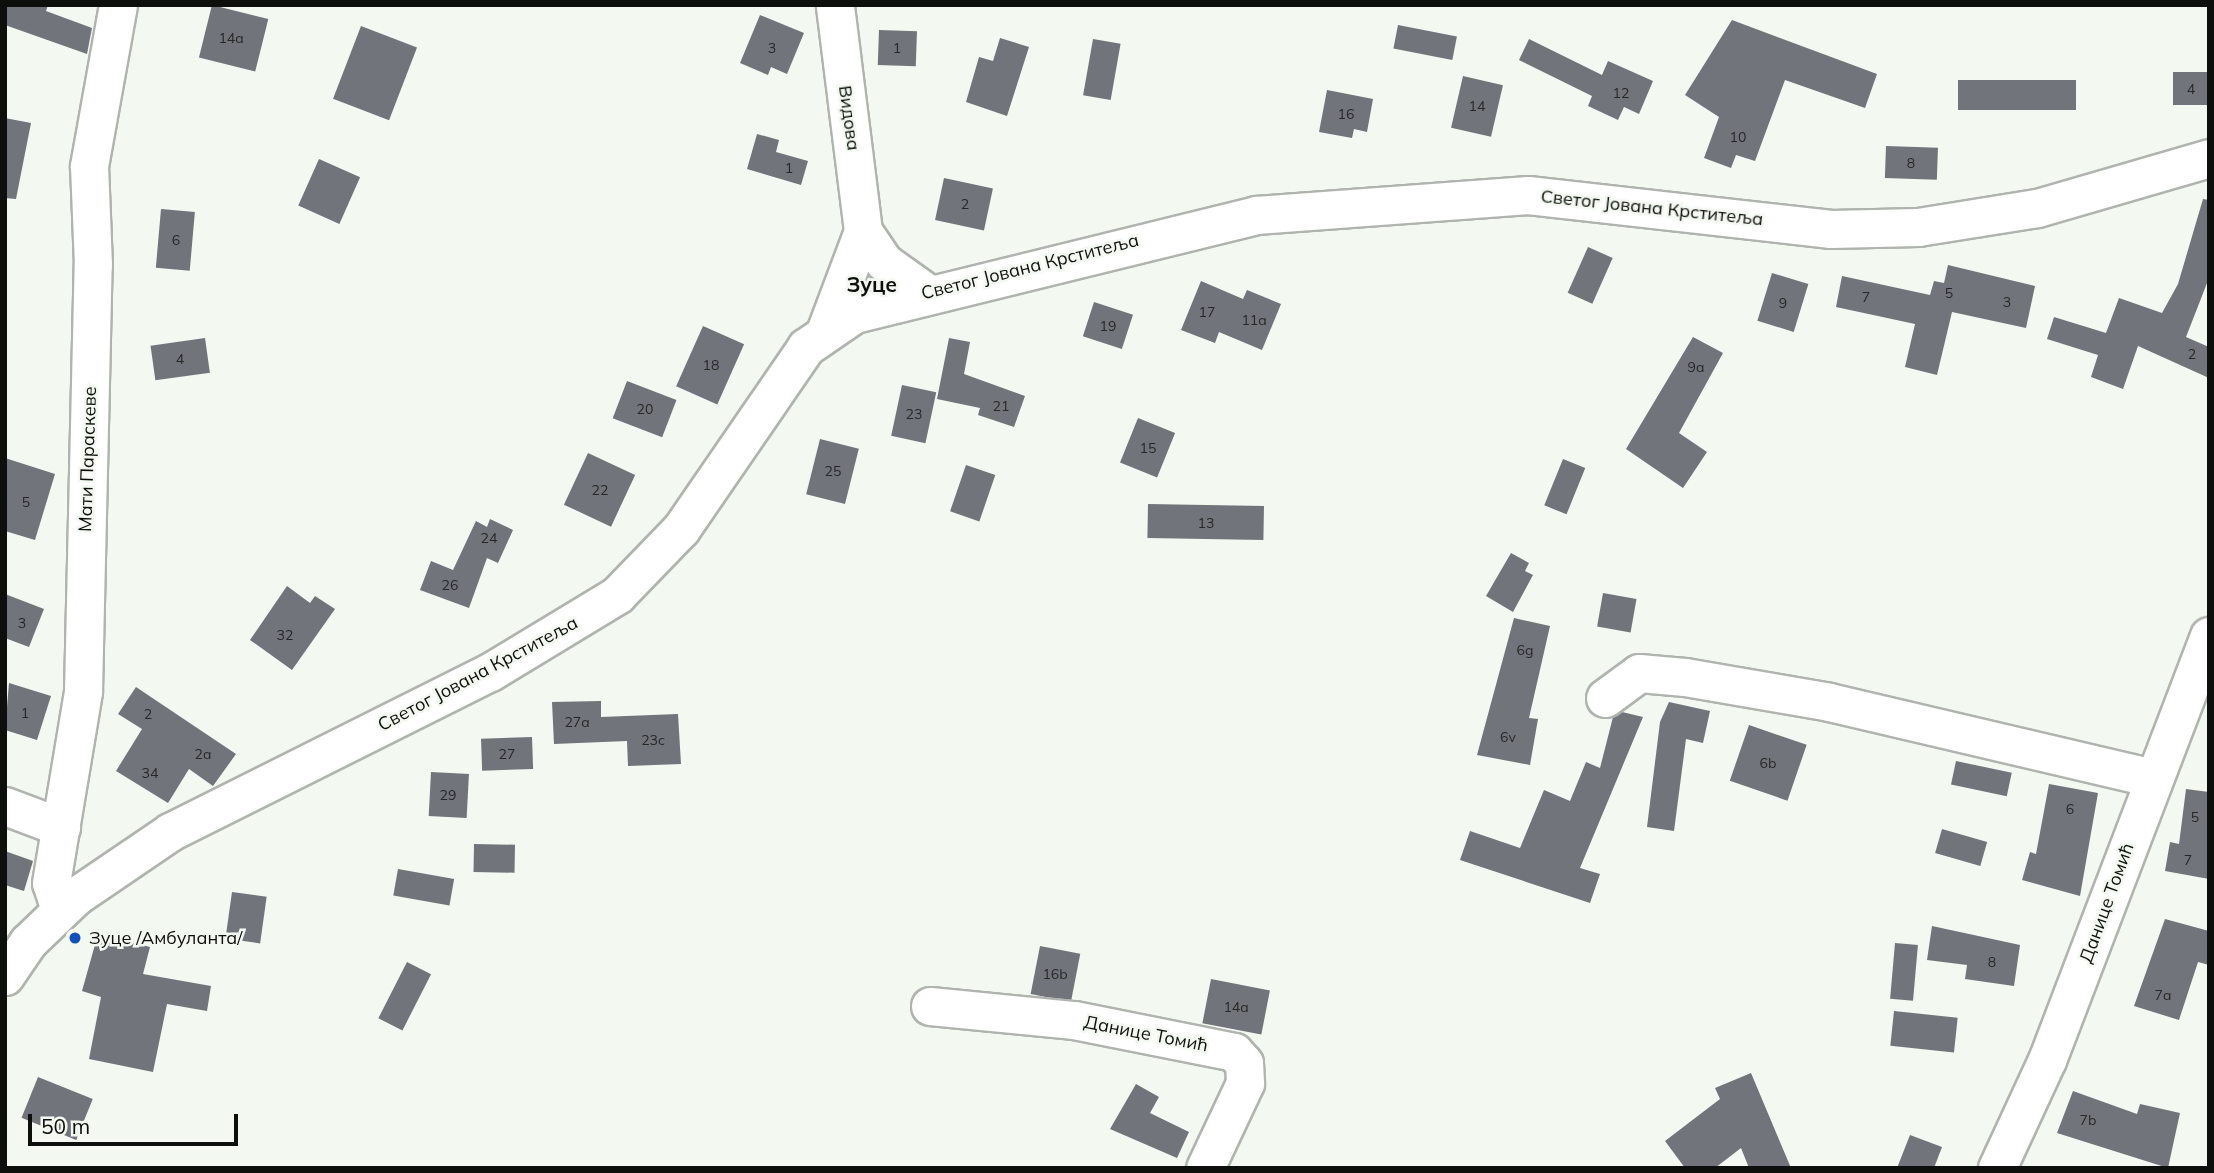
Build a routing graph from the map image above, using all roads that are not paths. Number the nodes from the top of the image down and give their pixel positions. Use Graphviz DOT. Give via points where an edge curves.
graph roads {
  1 [pos="118,5"];
  2 [pos="835,5"];
  3 [pos="2209,158"];
  4 [pos="863,231"];
  5 [pos="926,292"];
  6 [pos="825,332"];
  7 [pos="2209,636"];
  8 [pos="1605,698"];
  9 [pos="2153,778"];
  10 [pos="5,806"];
  11 [pos="61,827"];
  12 [pos="60,910"];
  13 [pos="5,976"];
  14 [pos="930,1006"];
  15 [pos="1205,1168"];
  16 [pos="1997,1168"];
  1 -- 11 [label="street, Мати Параскеве" via="89,166 93,265 83,691"];
  2 -- 4 [label="street, Видова"];
  3 -- 5 [label="street, Светог Јована Крститеља" via="2037,208 1918,227 1831,229 1528,195 1256,215"];
  4 -- 5 [label="street, Видова" via="884,262"];
  4 -- 6 [label="street, Видова"];
  5 -- 6 [label="street, Светог Јована Крститеља" via="854,314"];
  6 -- 12 [label="street, Светог Јована Крститеља" via="779,379 662,554 617,595 489,672 170,832"];
  7 -- 9 [label="street, Данице Томић"];
  8 -- 9 [label="street" via="1639,673 1685,677 1829,702"];
  9 -- 16 [label="street, Данице Томић" via="2047,1060"];
  10 -- 11 [label="street"];
  11 -- 12 [label="street, Мати Параскеве" via="51,883"];
  12 -- 13 [label="street, Светог Јована Крститеља"];
  14 -- 15 [label="street, Данице Томић" via="1074,1020 1234,1052 1244,1063 1245,1083"];
}
